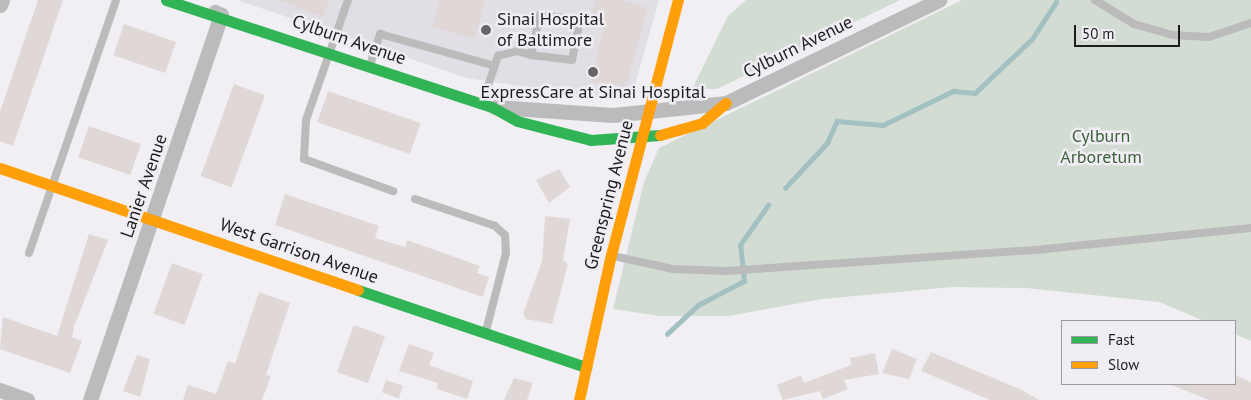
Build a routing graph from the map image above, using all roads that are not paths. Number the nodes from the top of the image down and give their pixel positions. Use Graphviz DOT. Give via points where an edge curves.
graph roads {
  1 [pos="2,0"];
  2 [pos="116,0"];
  3 [pos="166,0"];
  4 [pos="191,0"];
  5 [pos="348,0"];
  6 [pos="678,0"];
  7 [pos="939,0"];
  8 [pos="1095,0"];
  9 [pos="0,5"];
  10 [pos="221,15"];
  11 [pos="1251,23"];
  12 [pos="330,53"];
  13 [pos="531,55"];
  14 [pos="492,65"];
  15 [pos="369,67"];
  16 [pos="726,103"];
  17 [pos="487,106"];
  18 [pos="648,114"];
  19 [pos="641,139"];
  20 [pos="0,168"];
  21 [pos="50,185"];
  22 [pos="393,191"];
  23 [pos="415,199"];
  24 [pos="152,219"];
  25 [pos="1251,228"];
  26 [pos="29,254"];
  27 [pos="611,255"];
  28 [pos="486,333"];
  29 [pos="586,367"];
  30 [pos="0,390"];
  31 [pos="27,400"];
  32 [pos="90,400"];
  33 [pos="579,400"];
  1 -- 9 [label="street"];
  2 -- 21 [label="lane"];
  3 -- 10 [label="street, Cylburn Avenue"];
  4 -- 10 [label="street"];
  5 -- 12 [label="lane"];
  6 -- 18 [label="street, Greenspring Avenue"];
  7 -- 16 [label="street, Cylburn Avenue"];
  8 -- 11 [label="lane" via="1134,24 1172,35 1209,37"];
  10 -- 12 [label="street, Cylburn Avenue"];
  10 -- 24 [label="street, Lanier Avenue"];
  12 -- 15 [label="street, Cylburn Avenue"];
  12 -- 22 [label="lane" via="306,120 304,158"];
  13 -- 13 [label="lane" via="572,60 580,20 540,15"];
  13 -- 14 [label="lane" via="507,53"];
  14 -- 15 [label="lane" via="380,34"];
  14 -- 17 [label="lane"];
  15 -- 17 [label="street, Cylburn Avenue"];
  16 -- 18 [label="street, Cylburn Avenue"];
  16 -- 19 [label="street, Cylburn Avenue" via="702,123"];
  17 -- 18 [label="street, Cylburn Avenue"];
  17 -- 19 [label="street, Cylburn Avenue" via="517,121 563,135 612,141"];
  18 -- 19 [label="street, Greenspring Avenue"];
  19 -- 27 [label="street, Greenspring Avenue"];
  20 -- 21 [label="street, West Garrison Avenue"];
  21 -- 24 [label="street, West Garrison Avenue"];
  21 -- 26 [label="lane"];
  23 -- 28 [label="lane" via="495,226 504,235 506,253"];
  24 -- 28 [label="street, West Garrison Avenue"];
  24 -- 32 [label="street, Lanier Avenue"];
  25 -- 27 [label="lane" via="1045,249 772,265 726,271 673,269"];
  27 -- 29 [label="street, Greenspring Avenue"];
  28 -- 29 [label="street, West Garrison Avenue"];
  29 -- 33 [label="street, Greenspring Avenue"];
  30 -- 31 [label="street"];
}
